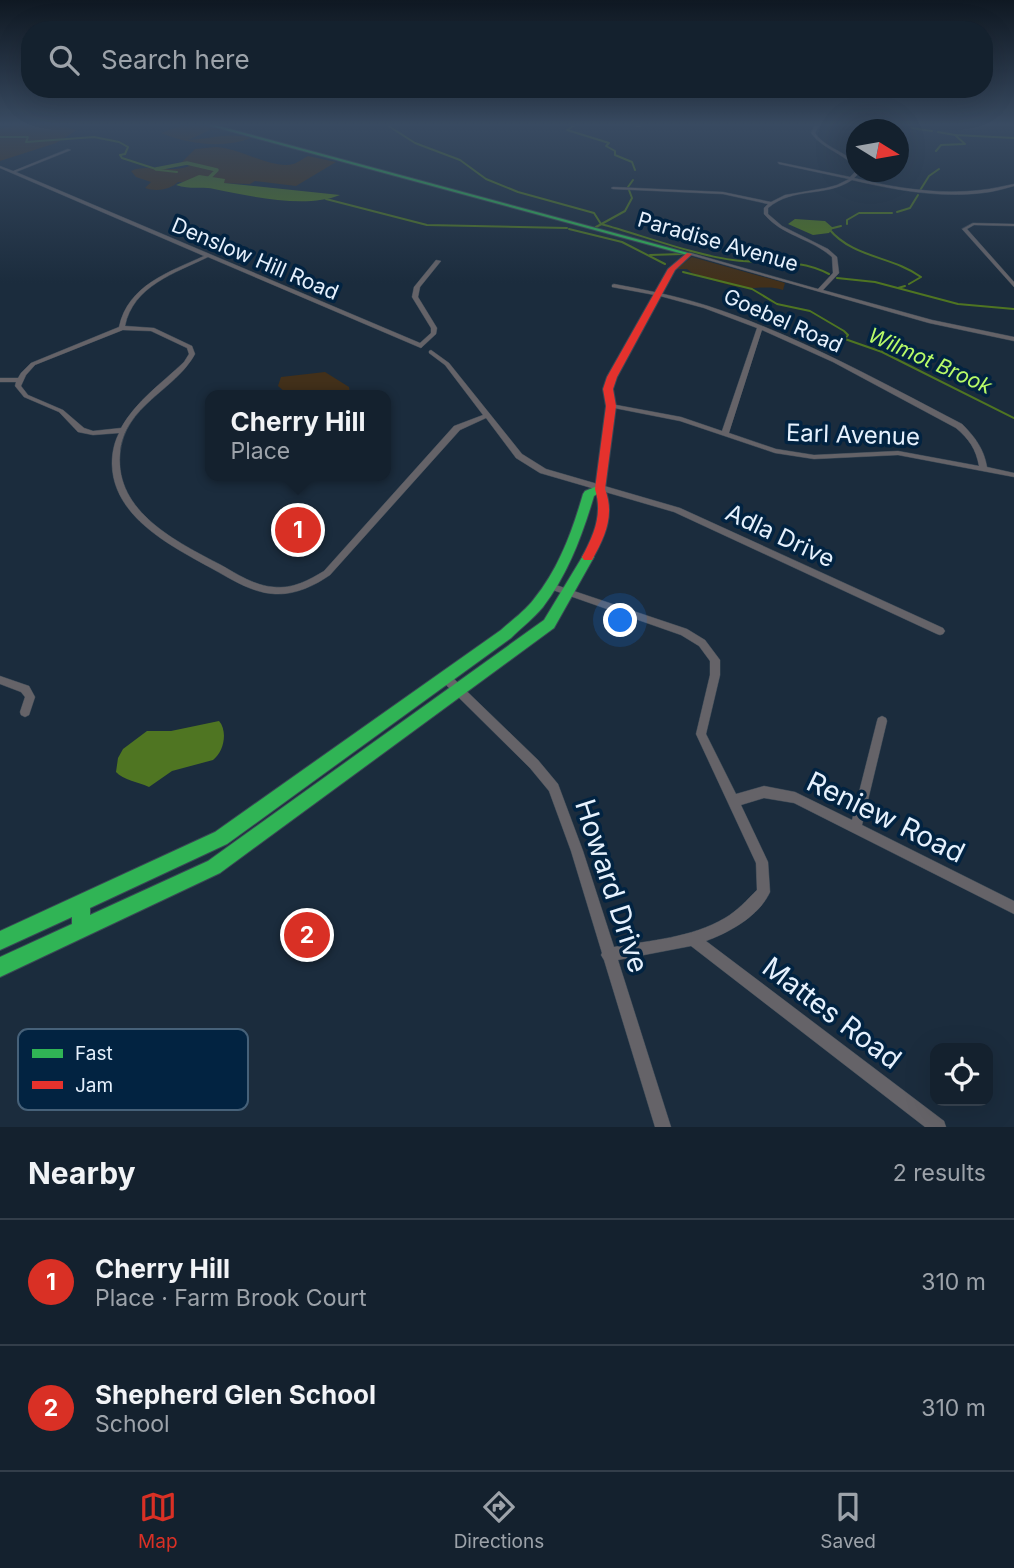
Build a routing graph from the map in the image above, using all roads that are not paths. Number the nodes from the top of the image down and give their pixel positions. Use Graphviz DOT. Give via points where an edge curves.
graph roads {
  1 [pos="27,178"];
  2 [pos="405,178"];
  3 [pos="846,181"];
  4 [pos="859,182"];
  5 [pos="1014,185"];
  6 [pos="613,188"];
  7 [pos="771,203"];
  8 [pos="1014,225"];
  9 [pos="689,254"];
  10 [pos="207,256"];
  11 [pos="438,261"];
  12 [pos="1014,285"];
  13 [pos="614,286"];
  14 [pos="819,291"];
  15 [pos="660,292"];
  16 [pos="760,327"];
  17 [pos="122,328"];
  18 [pos="1014,339"];
  19 [pos="431,352"];
  20 [pos="0,380"];
  21 [pos="20,380"];
  22 [pos="611,406"];
  23 [pos="486,416"];
  24 [pos="123,430"];
  25 [pos="725,433"];
  26 [pos="983,467"];
  27 [pos="1014,475"];
  28 [pos="600,489"];
  29 [pos="550,586"];
  30 [pos="568,591"];
  31 [pos="940,631"];
  32 [pos="446,678"];
  33 [pos="0,681"];
  34 [pos="461,692"];
  35 [pos="25,712"];
  36 [pos="882,721"];
  37 [pos="733,801"];
  38 [pos="856,827"];
  39 [pos="192,854"];
  40 [pos="196,877"];
  41 [pos="81,903"];
  42 [pos="1014,908"];
  43 [pos="81,930"];
  44 [pos="694,940"];
  45 [pos="0,941"];
  46 [pos="608,956"];
  47 [pos="0,967"];
  48 [pos="663,1127"];
  49 [pos="938,1127"];
  1 -- 10 [label="street, Denslow Hill Road"];
  2 -- 9 [label="street, Paradise Avenue"];
  3 -- 7 [label="street"];
  4 -- 5 [label="street" via="896,191 951,195"];
  6 -- 7 [label="street" via="723,193"];
  7 -- 14 [label="street" via="766,212 772,222 820,245 836,260 836,273"];
  8 -- 12 [label="street" via="970,225 964,229"];
  9 -- 14 [label="street, Paradise Avenue"];
  9 -- 15 [label="street" via="674,266"];
  10 -- 11 [label="street, Denslow Hill Road" via="421,346 434,328 415,297 417,287"];
  10 -- 17 [label="street" via="134,298 122,315"];
  13 -- 15 [label="street, Goebel Road"];
  14 -- 18 [label="street, Paradise Avenue" via="938,324"];
  15 -- 16 [label="street, Goebel Road"];
  15 -- 22 [label="street" via="612,377 608,389"];
  16 -- 25 [label="street"];
  16 -- 26 [label="street, Goebel Road" via="960,426 981,451"];
  17 -- 21 [label="street" via="33,364"];
  17 -- 24 [label="street" via="152,329 190,347 192,354 137,408"];
  19 -- 23 [label="street, Adla Drive" via="447,364"];
  20 -- 21 [label="street"];
  21 -- 24 [label="street" via="18,386 26,396 61,411 81,430"];
  22 -- 25 [label="street, Earl Avenue" via="653,412"];
  22 -- 28 [label="street"];
  23 -- 24 [label="street" via="457,428 327,573 308,585 272,591 252,585 164,536 126,499 116,479 116,452"];
  23 -- 28 [label="street, Adla Drive" via="519,456 543,471"];
  25 -- 26 [label="street, Earl Avenue" via="775,451 814,457 898,453"];
  26 -- 27 [label="street, Earl Avenue"];
  28 -- 29 [label="street" via="589,494 578,538"];
  28 -- 30 [label="street" via="606,501 600,535"];
  28 -- 31 [label="street, Adla Drive" via="677,510"];
  29 -- 30 [label="street"];
  29 -- 32 [label="street" via="524,620"];
  30 -- 34 [label="street" via="549,624"];
  30 -- 37 [label="street" via="684,632 702,643 715,660 715,675 701,734"];
  32 -- 34 [label="street, Howard Drive"];
  32 -- 39 [label="street"];
  33 -- 35 [label="street" via="25,689 30,697"];
  34 -- 40 [label="street"];
  34 -- 46 [label="street, Howard Drive" via="554,788"];
  36 -- 38 [label="street"];
  37 -- 38 [label="street, Reniew Road" via="764,792 795,798"];
  37 -- 44 [label="street" via="762,862 764,892 749,912"];
  38 -- 42 [label="street, Reniew Road"];
  39 -- 40 [label="street"];
  39 -- 41 [label="street"];
  40 -- 43 [label="street"];
  41 -- 43 [label="street"];
  41 -- 45 [label="street"];
  43 -- 47 [label="street"];
  44 -- 46 [label="street"];
  44 -- 49 [label="street, Mattes Road"];
  46 -- 48 [label="street, Howard Drive"];
}
